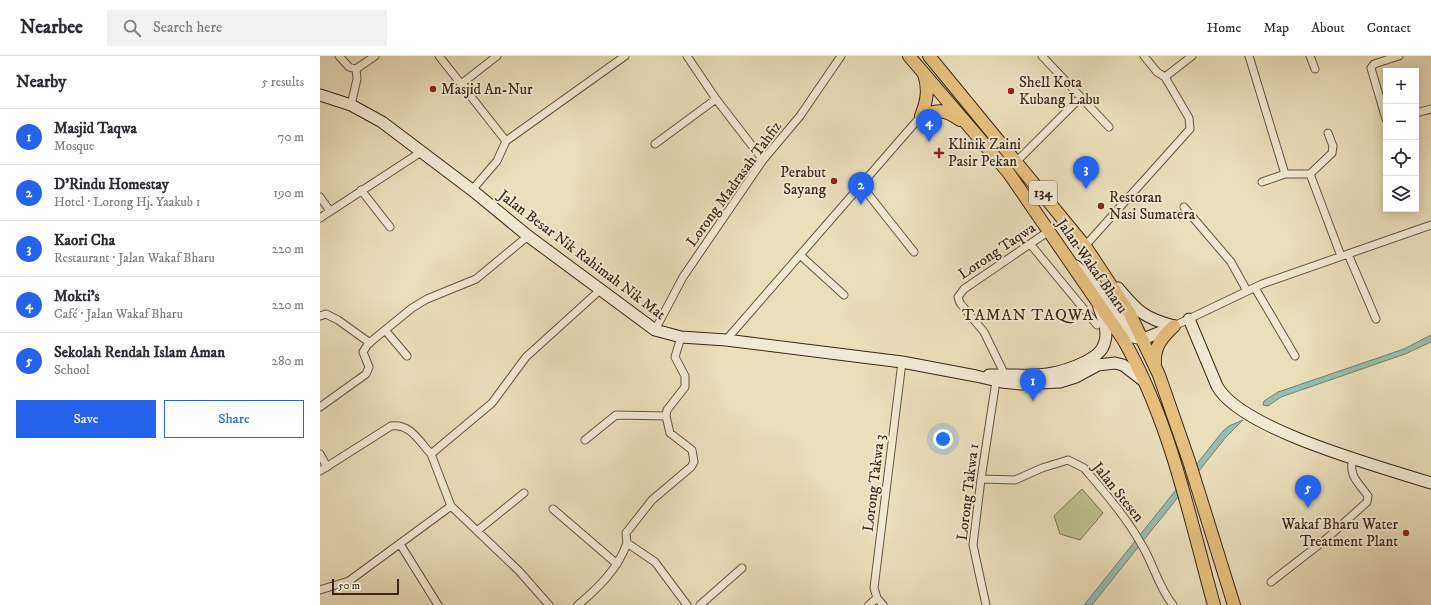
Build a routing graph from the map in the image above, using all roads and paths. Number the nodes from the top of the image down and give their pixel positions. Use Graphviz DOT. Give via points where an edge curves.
graph roads {
  1 [pos="339,56"];
  2 [pos="375,56"];
  3 [pos="438,56"];
  4 [pos="497,56"];
  5 [pos="625,56"];
  6 [pos="687,56"];
  7 [pos="841,56"];
  8 [pos="909,56"];
  9 [pos="929,56"];
  10 [pos="1042,56"];
  11 [pos="1144,56"];
  12 [pos="1192,56"];
  13 [pos="1249,56"];
  14 [pos="1310,56"];
  15 [pos="1399,56"];
  16 [pos="356,69"];
  17 [pos="1315,69"];
  18 [pos="923,72"];
  19 [pos="1165,77"];
  20 [pos="460,84"];
  21 [pos="320,95"];
  22 [pos="1080,98"];
  23 [pos="716,99"];
  24 [pos="351,105"];
  25 [pos="1383,109"];
  26 [pos="1431,109"];
  27 [pos="1419,112"];
  28 [pos="921,116"];
  29 [pos="1108,127"];
  30 [pos="972,129"];
  31 [pos="1328,133"];
  32 [pos="506,141"];
  33 [pos="656,144"];
  34 [pos="420,152"];
  35 [pos="763,160"];
  36 [pos="1016,161"];
  37 [pos="1285,174"];
  38 [pos="1310,174"];
  39 [pos="1262,182"];
  40 [pos="861,185"];
  41 [pos="361,190"];
  42 [pos="472,190"];
  43 [pos="320,197"];
  44 [pos="1184,207"];
  45 [pos="330,211"];
  46 [pos="320,218"];
  47 [pos="1431,225"];
  48 [pos="390,227"];
  49 [pos="1049,231"];
  50 [pos="528,236"];
  51 [pos="1031,245"];
  52 [pos="1085,246"];
  53 [pos="914,252"];
  54 [pos="800,255"];
  55 [pos="1344,255"];
  56 [pos="1071,263"];
  57 [pos="1100,266"];
  58 [pos="1255,288"];
  59 [pos="600,290"];
  60 [pos="1247,291"];
  61 [pos="844,295"];
  62 [pos="1097,300"];
  63 [pos="320,316"];
  64 [pos="1189,319"];
  65 [pos="1376,319"];
  66 [pos="1097,325"];
  67 [pos="1174,326"];
  68 [pos="386,330"];
  69 [pos="654,330"];
  70 [pos="681,337"];
  71 [pos="1143,339"];
  72 [pos="726,340"];
  73 [pos="370,343"];
  74 [pos="407,356"];
  75 [pos="1295,356"];
  76 [pos="902,362"];
  77 [pos="1155,367"];
  78 [pos="1001,378"];
  79 [pos="1147,384"];
  80 [pos="320,407"];
  81 [pos="666,416"];
  82 [pos="585,440"];
  83 [pos="320,454"];
  84 [pos="431,454"];
  85 [pos="1353,458"];
  86 [pos="328,467"];
  87 [pos="320,471"];
  88 [pos="981,479"];
  89 [pos="1431,483"];
  90 [pos="524,493"];
  91 [pos="451,506"];
  92 [pos="553,509"];
  93 [pos="477,531"];
  94 [pos="400,544"];
  95 [pos="627,544"];
  96 [pos="616,564"];
  97 [pos="742,568"];
  98 [pos="1271,582"];
  99 [pos="320,590"];
  100 [pos="877,598"];
  101 [pos="438,605"];
  102 [pos="549,605"];
  103 [pos="578,605"];
  104 [pos="687,605"];
  105 [pos="700,605"];
  106 [pos="869,605"];
  107 [pos="883,605"];
  108 [pos="986,605"];
  109 [pos="1174,605"];
  110 [pos="1214,605"];
  111 [pos="1234,605"];
  1 -- 16 [label="street" via="349,67"];
  2 -- 16 [label="street"];
  3 -- 20 [label="street"];
  4 -- 20 [label="street"];
  5 -- 32 [label="street"];
  6 -- 23 [label="street"];
  7 -- 35 [label="street, Lorong Madrasah Tahfiz" via="800,116"];
  8 -- 18 [label="main road, Jalan Wakaf Bharu / 134"];
  9 -- 36 [label="main road, Jalan Wakaf Bharu / 134"];
  10 -- 22 [label="street"];
  11 -- 19 [label="street" via="1157,72"];
  12 -- 19 [label="street"];
  13 -- 37 [label="street"];
  14 -- 17 [label="street"];
  15 -- 25 [label="street" via="1374,64 1371,68"];
  16 -- 24 [label="street" via="357,79"];
  18 -- 28 [label="main road" via="928,94"];
  18 -- 30 [label="main road, Jalan Wakaf Bharu / 134"];
  19 -- 52 [label="street" via="1189,118 1190,129"];
  20 -- 32 [label="street"];
  21 -- 24 [label="street, Jalan Besar Nik Rahimah Nik Mat"];
  22 -- 29 [label="street"];
  22 -- 36 [label="street"];
  23 -- 33 [label="street"];
  23 -- 35 [label="street"];
  24 -- 34 [label="street, Jalan Besar Nik Rahimah Nik Mat" via="382,122"];
  26 -- 27 [label="street"];
  28 -- 30 [label="main road" via="935,110 943,111"];
  28 -- 40 [label="street"];
  30 -- 49 [label="main road, Jalan Wakaf Bharu / 134" via="1008,172"];
  31 -- 38 [label="street" via="1332,154"];
  32 -- 42 [label="street" via="497,161"];
  34 -- 41 [label="street"];
  34 -- 42 [label="street, Jalan Besar Nik Rahimah Nik Mat"];
  35 -- 69 [label="street, Lorong Madrasah Tahfiz" via="683,277"];
  36 -- 52 [label="main road, Jalan Wakaf Bharu / 134"];
  37 -- 38 [label="street"];
  37 -- 39 [label="street"];
  38 -- 55 [label="street"];
  40 -- 53 [label="street"];
  40 -- 54 [label="street"];
  41 -- 45 [label="street"];
  41 -- 48 [label="street"];
  42 -- 50 [label="street, Jalan Besar Nik Rahimah Nik Mat"];
  43 -- 45 [label="street"];
  44 -- 60 [label="street" via="1231,262"];
  45 -- 46 [label="street"];
  47 -- 55 [label="street"];
  49 -- 51 [label="street, Lorong Taqwa"];
  49 -- 56 [label="main road, Jalan Wakaf Bharu / 134"];
  50 -- 59 [label="street, Jalan Besar Nik Rahimah Nik Mat"];
  50 -- 68 [label="street" via="476,279 412,308"];
  51 -- 66 [label="street"];
  51 -- 78 [label="street, Lorong Taqwa" via="964,289 958,297 984,332"];
  52 -- 57 [label="main road, Jalan Wakaf Bharu / 134"];
  54 -- 61 [label="street"];
  54 -- 72 [label="street"];
  55 -- 58 [label="street"];
  55 -- 65 [label="street"];
  56 -- 62 [label="main road, Jalan Wakaf Bharu / 134"];
  56 -- 71 [label="street" via="1094,282 1131,334 1136,339"];
  57 -- 67 [label="street, Jalan Wakaf Bharu / 134" via="1133,306 1144,315"];
  57 -- 71 [label="main road, Jalan Wakaf Bharu / 134"];
  58 -- 60 [label="street"];
  58 -- 75 [label="street"];
  59 -- 69 [label="street, Jalan Besar Nik Rahimah Nik Mat"];
  59 -- 84 [label="street" via="526,357 492,403"];
  60 -- 64 [label="street"];
  62 -- 78 [label="street, Jalan Besar Nik Rahimah Nik Mat" via="1106,334 1103,348 1098,354 1056,373"];
  62 -- 79 [label="main road, Jalan Wakaf Bharu / 134" via="1123,339"];
  63 -- 73 [label="street" via="326,314 338,320"];
  64 -- 67 [label="street"];
  64 -- 85 [label="street" via="1217,386 1229,402 1294,437"];
  67 -- 71 [label="street"];
  67 -- 77 [label="main road" via="1156,349"];
  68 -- 73 [label="street"];
  68 -- 74 [label="street"];
  69 -- 70 [label="street, Jalan Besar Nik Rahimah Nik Mat"];
  70 -- 72 [label="street, Jalan Besar Nik Rahimah Nik Mat"];
  70 -- 81 [label="street" via="674,357 685,376 685,387 667,410"];
  71 -- 77 [label="main road, Jalan Wakaf Bharu"];
  72 -- 76 [label="street, Jalan Besar Nik Rahimah Nik Mat"];
  73 -- 80 [label="street" via="363,352 369,366 366,374"];
  76 -- 78 [label="street, Jalan Besar Nik Rahimah Nik Mat" via="976,376"];
  76 -- 100 [label="street, Lorong Takwa 3" via="874,588"];
  77 -- 111 [label="main road, Jalan Wakaf Bharu" via="1189,461"];
  78 -- 79 [label="street, Jalan Besar Nik Rahimah Nik Mat" via="1020,384 1060,382 1098,365 1115,363 1123,365"];
  78 -- 88 [label="street, Lorong Takwa 1"];
  79 -- 110 [label="main road, Jalan Wakaf Bharu / 134" via="1179,478"];
  81 -- 82 [label="street" via="616,415"];
  81 -- 95 [label="street" via="670,433 692,450 694,462 652,500 627,530"];
  83 -- 86 [label="street"];
  84 -- 86 [label="street" via="406,426 399,424 391,426"];
  84 -- 91 [label="street"];
  85 -- 89 [label="street"];
  85 -- 98 [label="street" via="1351,473 1368,496 1367,502 1325,540"];
  86 -- 87 [label="street"];
  88 -- 108 [label="street, Lorong Takwa 1" via="973,545"];
  88 -- 109 [label="street, Jalan Stesen" via="1012,480 1068,460 1084,468 1114,502 1136,535 1162,588"];
  90 -- 93 [label="street"];
  91 -- 93 [label="street"];
  91 -- 94 [label="street"];
  92 -- 96 [label="street"];
  93 -- 102 [label="street" via="519,571"];
  94 -- 99 [label="street" via="347,582"];
  94 -- 101 [label="street"];
  95 -- 96 [label="street"];
  95 -- 104 [label="street" via="655,562"];
  96 -- 103 [label="street" via="601,585"];
  97 -- 105 [label="street"];
  100 -- 106 [label="street"];
  100 -- 107 [label="street"];
}
